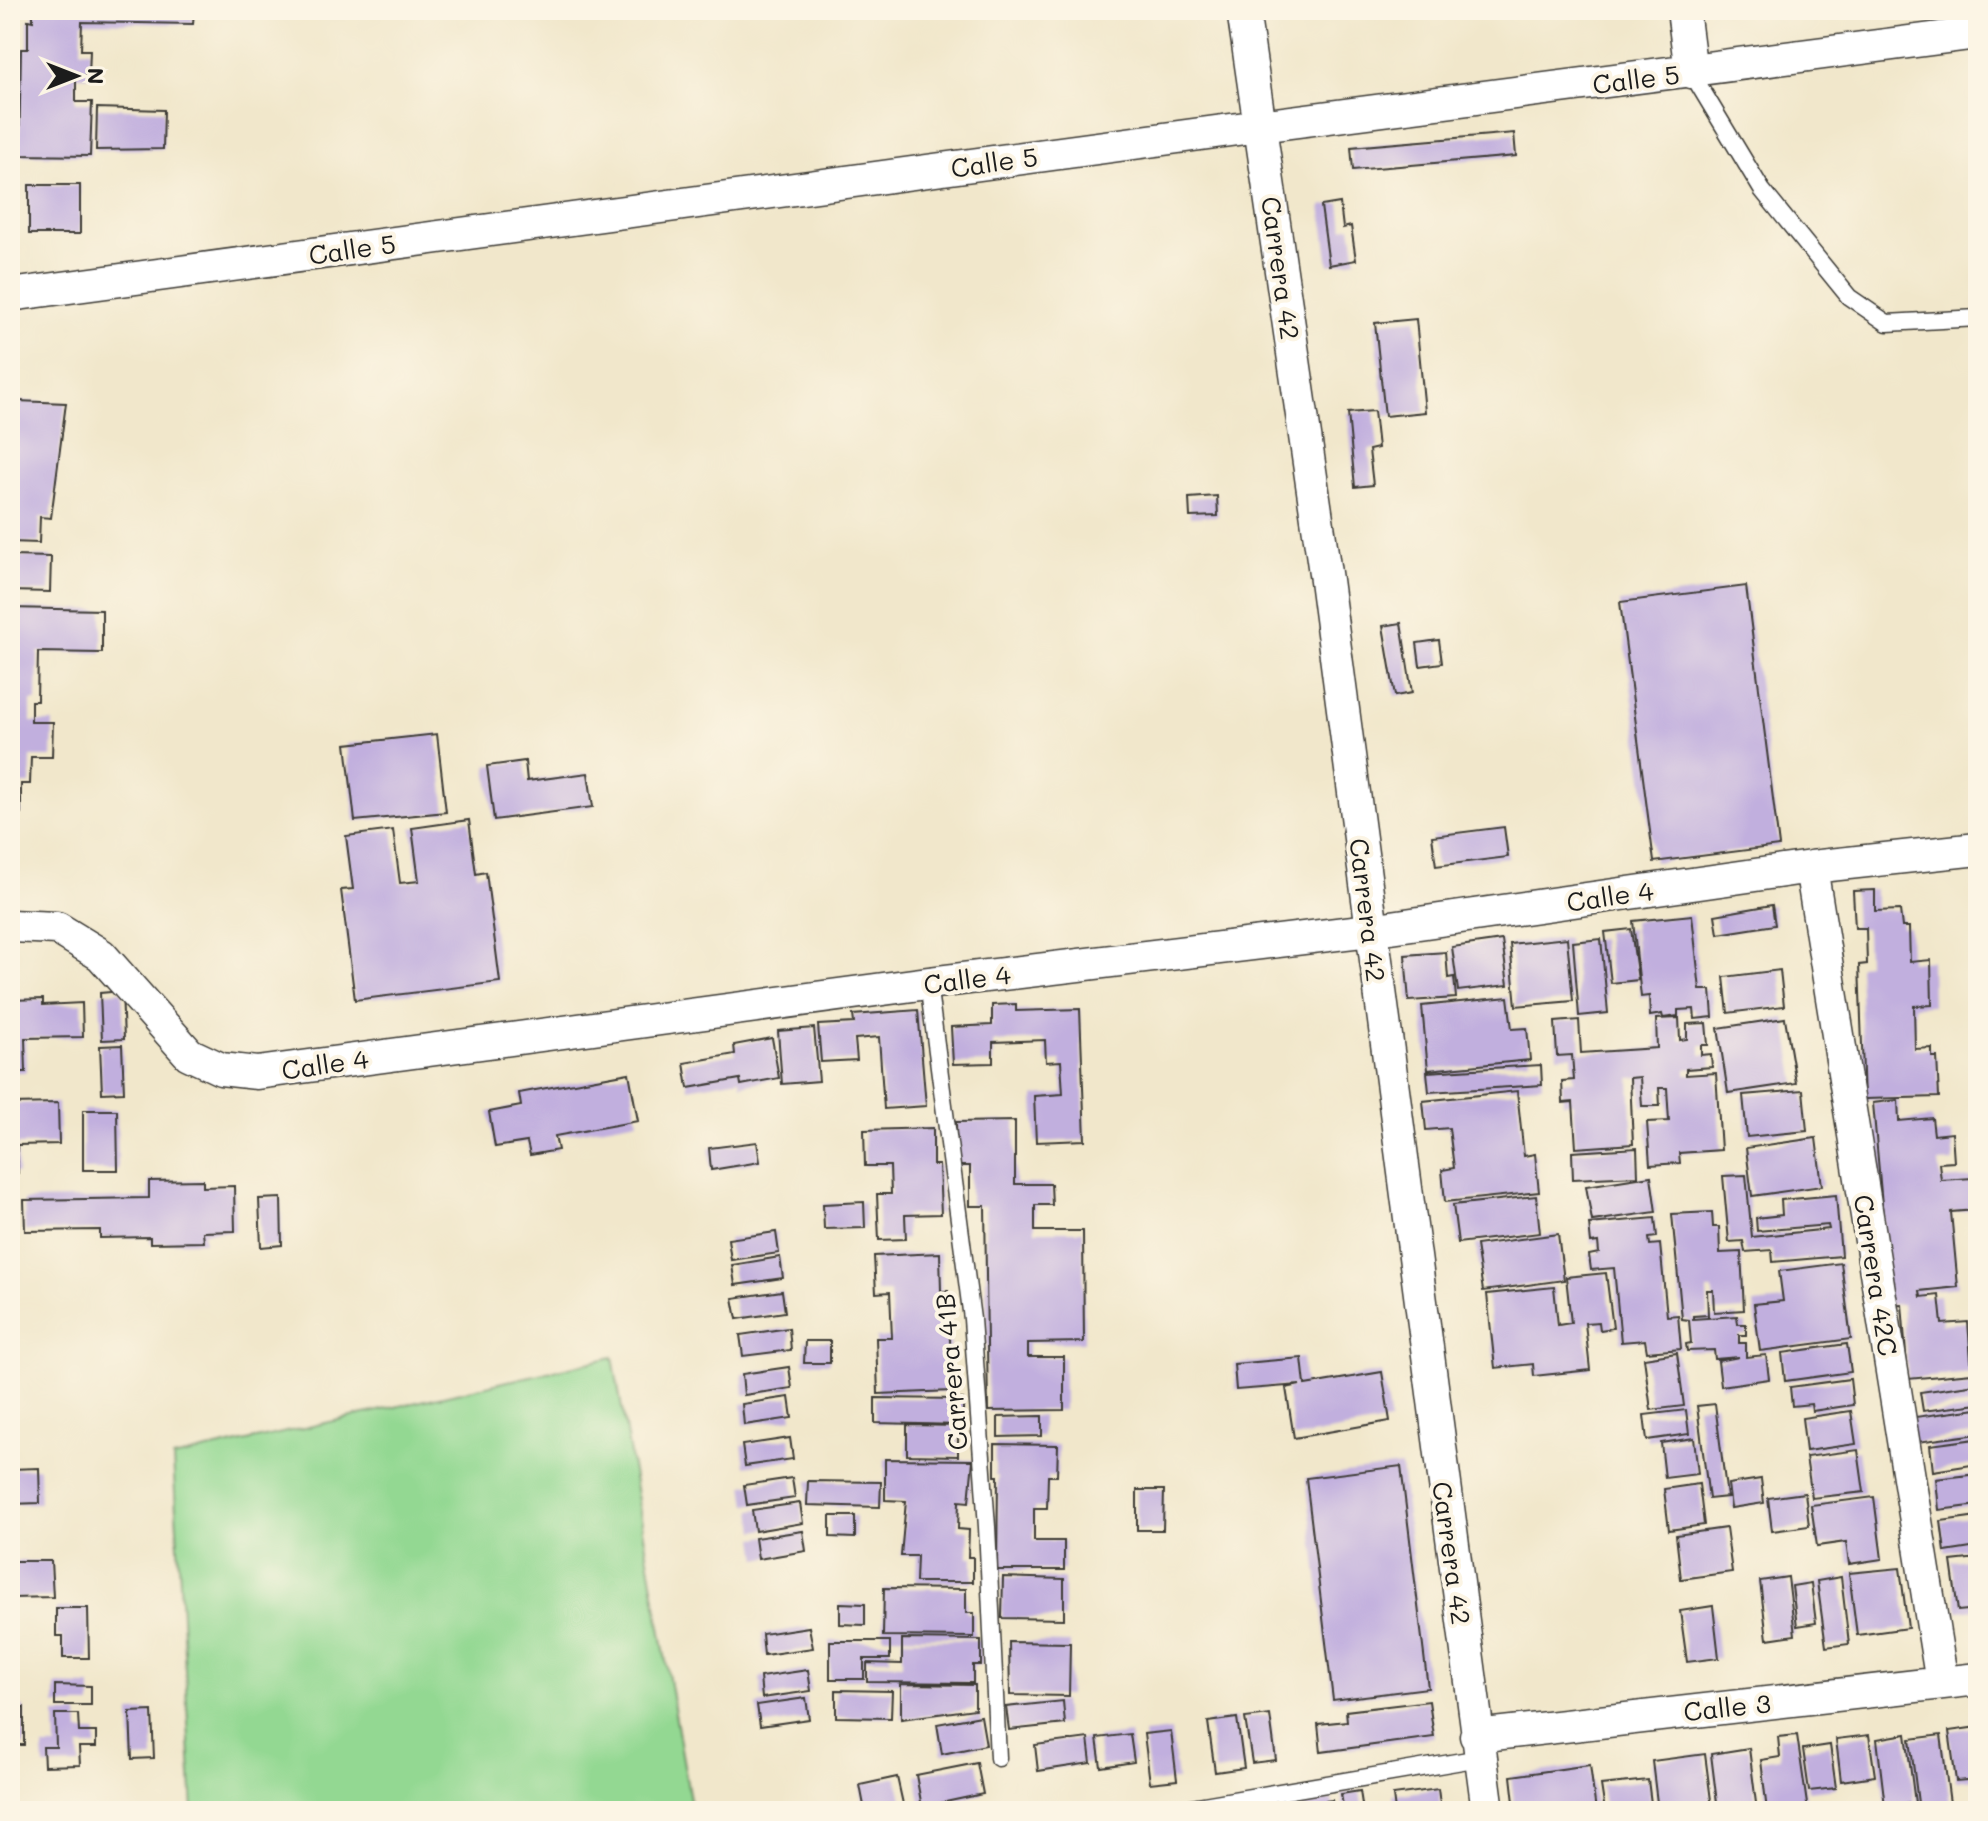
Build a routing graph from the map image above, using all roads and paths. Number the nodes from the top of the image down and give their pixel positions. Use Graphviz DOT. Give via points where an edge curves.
graph roads {
  1 [pos="1243,10"];
  2 [pos="1683,10"];
  3 [pos="1978,33"];
  4 [pos="1691,72"];
  5 [pos="1260,126"];
  6 [pos="10,295"];
  7 [pos="1978,318"];
  8 [pos="1978,849"];
  9 [pos="1811,867"];
  10 [pos="10,926"];
  11 [pos="1370,930"];
  12 [pos="928,983"];
  13 [pos="1978,1679"];
  14 [pos="1942,1683"];
  15 [pos="1478,1747"];
  16 [pos="998,1758"];
  17 [pos="1168,1811"];
  18 [pos="1488,1811"];
  1 -- 5 [label="street, Carrera 42"];
  2 -- 4 [label="street"];
  3 -- 4 [label="street, Calle 5"];
  4 -- 5 [label="street, Calle 5"];
  4 -- 7 [label="lane" via="1762,190 1849,297 1887,323"];
  5 -- 6 [label="street, Calle 5"];
  5 -- 11 [label="street, Carrera 42"];
  8 -- 9 [label="street, Calle 4"];
  9 -- 11 [label="street, Calle 4"];
  9 -- 14 [label="street, Carrera 42C"];
  10 -- 12 [label="street, Calle 4" via="57,928 101,955 189,1054 221,1069 257,1073"];
  11 -- 12 [label="street, Calle 4"];
  11 -- 15 [label="street, Carrera 42"];
  12 -- 16 [label="lane, Carrera 41B" via="972,1319"];
  13 -- 14 [label="street, Calle 3"];
  14 -- 15 [label="street, Calle 3"];
  15 -- 17 [label="lane, Calle 3"];
  15 -- 18 [label="street, Carrera 42"];
}
